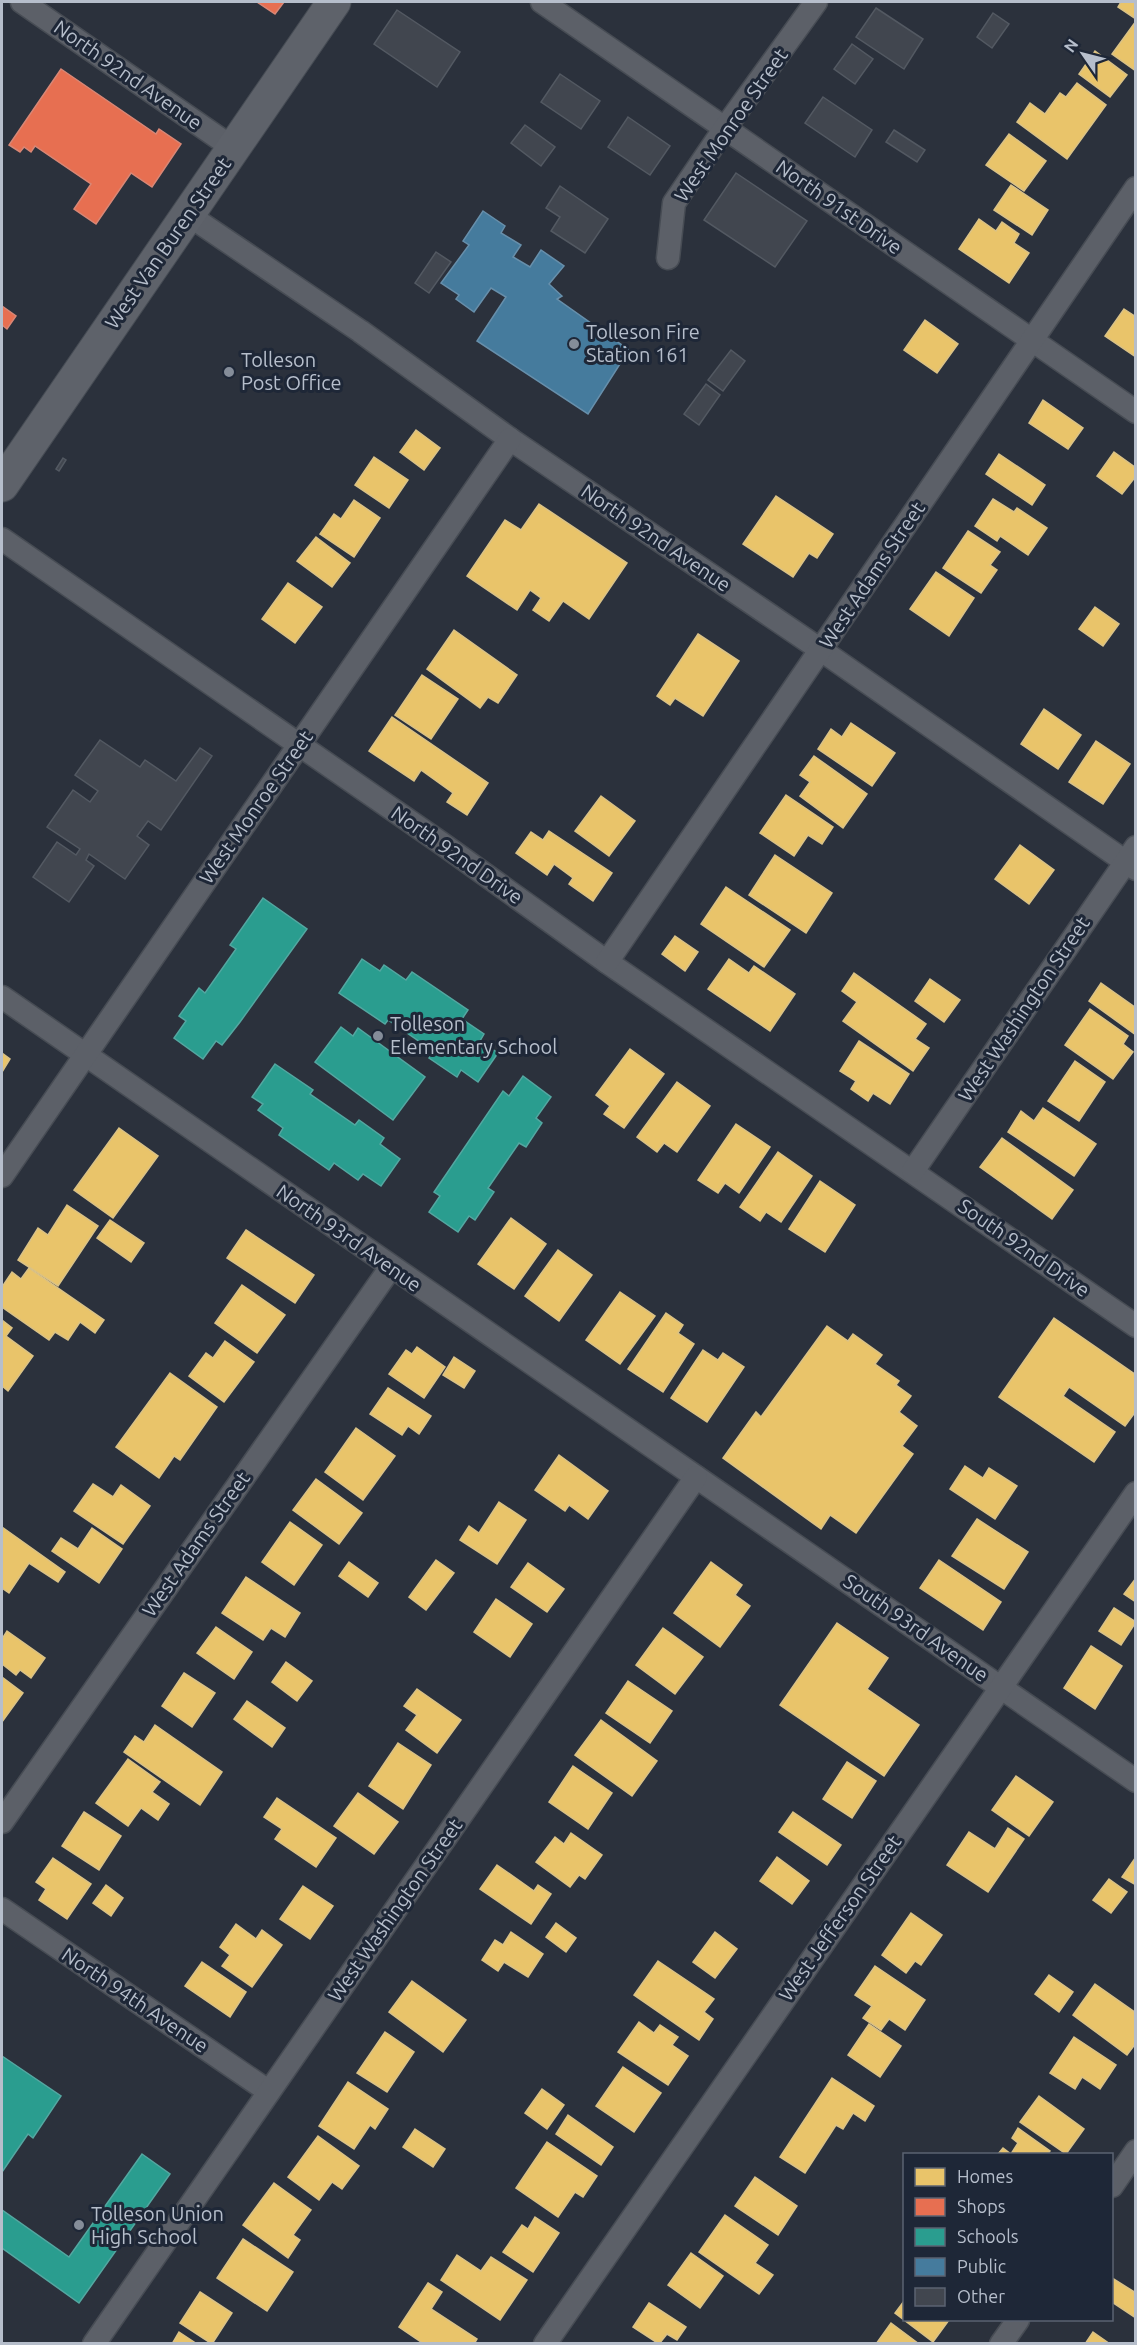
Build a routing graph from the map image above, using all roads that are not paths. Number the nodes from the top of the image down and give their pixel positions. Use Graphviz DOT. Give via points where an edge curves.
graph roads {
  1 [pos="22,2"];
  2 [pos="334,2"];
  3 [pos="542,2"];
  4 [pos="816,2"];
  5 [pos="725,128"];
  6 [pos="233,148"];
  7 [pos="1136,188"];
  8 [pos="187,214"];
  9 [pos="668,258"];
  10 [pos="1031,340"];
  11 [pos="1136,412"];
  12 [pos="510,439"];
  13 [pos="2,485"];
  14 [pos="2,539"];
  15 [pos="821,650"];
  16 [pos="299,744"];
  17 [pos="1132,860"];
  18 [pos="608,962"];
  19 [pos="2,997"];
  20 [pos="85,1054"];
  21 [pos="913,1171"];
  22 [pos="2,1176"];
  23 [pos="391,1267"];
  24 [pos="1136,1326"];
  25 [pos="696,1477"];
  26 [pos="1136,1493"];
  27 [pos="1000,1687"];
  28 [pos="1136,1781"];
  29 [pos="2,1822"];
  30 [pos="2,1909"];
  31 [pos="268,2091"];
  32 [pos="1136,2151"];
  33 [pos="1113,2185"];
  34 [pos="1017,2321"];
  35 [pos="94,2343"];
  36 [pos="545,2343"];
  37 [pos="1001,2343"];
  1 -- 6 [label="street, North 92nd Avenue"];
  2 -- 6 [label="main road, West Van Buren Street"];
  3 -- 5 [label="street, North 91st Drive"];
  4 -- 5 [label="street, West Monroe Street"];
  5 -- 9 [label="street, West Monroe Street" via="674,203"];
  5 -- 10 [label="street, North 91st Drive"];
  6 -- 8 [label="main road, West Van Buren Street"];
  7 -- 10 [label="street, West Adams Street"];
  8 -- 12 [label="street, North 92nd Avenue"];
  8 -- 13 [label="main road, West Van Buren Street"];
  10 -- 11 [label="street, North 91st Drive"];
  10 -- 15 [label="street, West Adams Street"];
  12 -- 15 [label="street, North 92nd Avenue"];
  12 -- 16 [label="street, West Monroe Street"];
  14 -- 16 [label="street, North 92nd Drive"];
  15 -- 17 [label="street, North 92nd Avenue"];
  15 -- 18 [label="street, West Adams Street"];
  16 -- 18 [label="street, North 92nd Drive"];
  16 -- 20 [label="street, West Monroe Street"];
  17 -- 21 [label="street, West Washington Street"];
  18 -- 21 [label="street, North 92nd Drive"];
  19 -- 20 [label="street, North 93rd Avenue"];
  20 -- 22 [label="street, West Monroe Street"];
  20 -- 23 [label="street, North 93rd Avenue"];
  21 -- 24 [label="street, South 92nd Drive"];
  23 -- 25 [label="street, North 93rd Avenue"];
  23 -- 29 [label="street, West Adams Street"];
  25 -- 27 [label="street, South 93rd Avenue"];
  25 -- 31 [label="street, West Washington Street"];
  26 -- 27 [label="street, West Jefferson Street"];
  27 -- 28 [label="street, South 93rd Avenue"];
  27 -- 36 [label="street, West Jefferson Street"];
  30 -- 31 [label="street, North 94th Avenue"];
  31 -- 35 [label="street, West Washington Street"];
  32 -- 33 [label="street"];
  34 -- 37 [label="street"];
}
